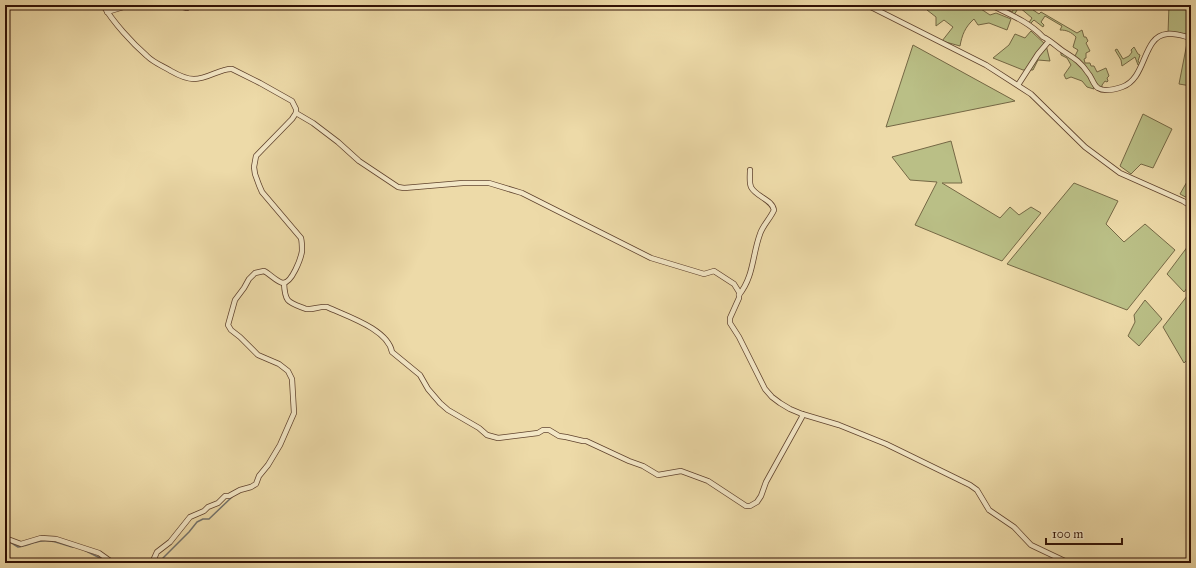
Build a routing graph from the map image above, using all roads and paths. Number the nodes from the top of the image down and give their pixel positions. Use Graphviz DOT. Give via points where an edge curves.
graph roads {
  1 [pos="55,5"];
  2 [pos="71,5"];
  3 [pos="103,5"];
  4 [pos="130,5"];
  5 [pos="176,5"];
  6 [pos="867,5"];
  7 [pos="991,5"];
  8 [pos="188,8"];
  9 [pos="107,12"];
  10 [pos="1191,38"];
  11 [pos="1049,41"];
  12 [pos="1018,85"];
  13 [pos="298,114"];
  14 [pos="750,170"];
  15 [pos="1191,206"];
  16 [pos="284,286"];
  17 [pos="739,296"];
  18 [pos="802,414"];
  19 [pos="5,538"];
  20 [pos="113,563"];
  21 [pos="152,563"];
  22 [pos="1069,563"];
  1 -- 2 [label="street"];
  3 -- 9 [label="street"];
  4 -- 9 [label="street"];
  5 -- 8 [label="street"];
  6 -- 12 [label="street" via="977,60"];
  7 -- 11 [label="street" via="1017,18"];
  9 -- 13 [label="street" via="148,57 175,73 194,79 232,70 292,102"];
  10 -- 11 [label="street" via="1168,34 1159,36 1150,46 1134,80 1122,88 1110,90 1099,88 1076,58"];
  11 -- 12 [label="street"];
  12 -- 15 [label="street" via="1036,98 1090,152 1120,173"];
  13 -- 16 [label="street" via="258,153 254,167 262,192 301,238 301,257"];
  13 -- 17 [label="street" via="398,187 489,183 522,193 651,258 704,274 714,271 736,286"];
  14 -- 17 [label="street" via="752,189 773,206 774,210 762,229 748,281"];
  16 -- 18 [label="street" via="287,301 309,310 327,307 374,329 391,346 392,352 420,375 440,403 487,435 498,438 549,430 559,436 586,441 658,475 681,471 688,473 708,481 746,506 757,502 761,496"];
  16 -- 21 [label="street" via="264,271 252,274 235,300 228,325 258,355 280,364 291,376 294,411 290,429 256,484 225,496 218,503 188,519 170,542 157,552"];
  17 -- 18 [label="street" via="730,324 768,392 780,403"];
  18 -- 22 [label="street" via="866,435 970,485 977,490 989,510 1014,527 1031,544"];
  19 -- 20 [label="street" via="21,544 41,538 56,539 99,553"];
}
